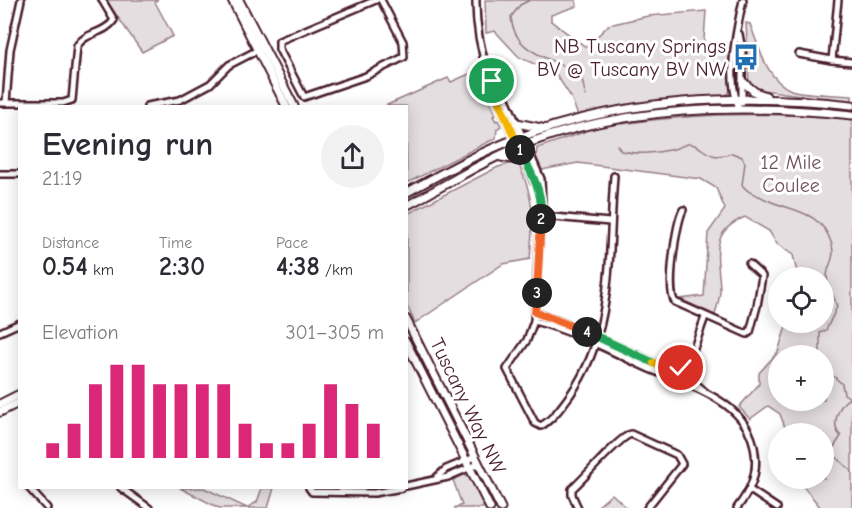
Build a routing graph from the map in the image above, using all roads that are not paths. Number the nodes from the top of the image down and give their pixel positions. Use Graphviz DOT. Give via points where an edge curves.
graph roads {
  1 [pos="21,0"];
  2 [pos="102,0"];
  3 [pos="232,0"];
  4 [pos="239,0"];
  5 [pos="376,0"];
  6 [pos="381,0"];
  7 [pos="476,0"];
  8 [pos="743,0"];
  9 [pos="838,0"];
  10 [pos="738,29"];
  11 [pos="260,49"];
  12 [pos="799,54"];
  13 [pos="832,60"];
  14 [pos="852,62"];
  15 [pos="492,81"];
  16 [pos="743,82"];
  17 [pos="735,98"];
  18 [pos="743,98"];
  19 [pos="774,99"];
  20 [pos="3,103"];
  21 [pos="152,105"];
  22 [pos="286,105"];
  23 [pos="293,105"];
  24 [pos="852,105"];
  25 [pos="739,108"];
  26 [pos="852,115"];
  27 [pos="517,123"];
  28 [pos="546,129"];
  29 [pos="519,138"];
  30 [pos="523,146"];
  31 [pos="498,157"];
  32 [pos="525,161"];
  33 [pos="0,174"];
  34 [pos="18,174"];
  35 [pos="614,177"];
  36 [pos="540,188"];
  37 [pos="408,192"];
  38 [pos="408,205"];
  39 [pos="683,210"];
  40 [pos="542,216"];
  41 [pos="610,222"];
  42 [pos="749,264"];
  43 [pos="535,312"];
  44 [pos="705,317"];
  45 [pos="534,321"];
  46 [pos="408,323"];
  47 [pos="18,324"];
  48 [pos="0,332"];
  49 [pos="599,337"];
  50 [pos="419,344"];
  51 [pos="597,345"];
  52 [pos="408,346"];
  53 [pos="681,375"];
  54 [pos="678,382"];
  55 [pos="707,393"];
  56 [pos="18,395"];
  57 [pos="18,403"];
  58 [pos="0,405"];
  59 [pos="0,412"];
  60 [pos="476,460"];
  61 [pos="467,464"];
  62 [pos="408,486"];
  63 [pos="30,489"];
  64 [pos="122,489"];
  65 [pos="310,489"];
  66 [pos="387,489"];
  67 [pos="750,490"];
  68 [pos="47,508"];
  69 [pos="148,508"];
  70 [pos="490,508"];
  71 [pos="501,508"];
  72 [pos="578,508"];
  73 [pos="647,508"];
  74 [pos="737,508"];
  75 [pos="777,508"];
  1 -- 20 [label="street" via="9,50"];
  2 -- 20 [label="street" via="114,20 81,40 72,100"];
  3 -- 11 [label="street"];
  4 -- 11 [label="street"];
  5 -- 6 [label="street" via="280,39 279,49 303,96 402,59 406,53 403,42"];
  7 -- 15 [label="street" via="479,44"];
  8 -- 10 [label="street"];
  9 -- 13 [label="street"];
  10 -- 16 [label="street"];
  10 -- 17 [label="street" via="734,51"];
  11 -- 21 [label="street" via="229,65 210,84 180,100"];
  11 -- 22 [label="street"];
  11 -- 23 [label="street"];
  12 -- 13 [label="street"];
  13 -- 14 [label="street"];
  15 -- 27 [label="street" via="500,85"];
  15 -- 29 [label="street"];
  16 -- 18 [label="street"];
  16 -- 19 [label="street" via="755,93"];
  17 -- 18 [label="street"];
  17 -- 25 [label="street"];
  17 -- 28 [label="street" via="639,106"];
  18 -- 19 [label="street"];
  18 -- 25 [label="street"];
  19 -- 24 [label="street"];
  25 -- 26 [label="street"];
  25 -- 30 [label="street" via="668,113 602,124"];
  27 -- 28 [label="street"];
  27 -- 29 [label="street"];
  28 -- 29 [label="street"];
  29 -- 30 [label="street"];
  29 -- 37 [label="street"];
  30 -- 31 [label="street"];
  30 -- 32 [label="street"];
  30 -- 36 [label="street" via="540,179"];
  31 -- 32 [label="street"];
  31 -- 38 [label="street"];
  32 -- 36 [label="street"];
  33 -- 34 [label="street"];
  35 -- 41 [label="street"];
  36 -- 40 [label="street"];
  39 -- 44 [label="street" via="678,220 673,300"];
  40 -- 41 [label="street"];
  40 -- 43 [label="street"];
  41 -- 49 [label="street"];
  42 -- 44 [label="street" via="762,276 750,332 743,334"];
  43 -- 45 [label="street"];
  43 -- 49 [label="street"];
  44 -- 53 [label="street" via="692,359"];
  45 -- 51 [label="street"];
  45 -- 51 [label="street" via="527,340 507,369 535,423 541,426 563,405 585,374"];
  46 -- 50 [label="street, Tuscany Way NW"];
  47 -- 48 [label="street"];
  49 -- 51 [label="street"];
  49 -- 53 [label="street"];
  50 -- 52 [label="street"];
  50 -- 60 [label="street, Tuscany Way NW"];
  51 -- 54 [label="street"];
  52 -- 61 [label="street, Tuscany Way NW"];
  53 -- 54 [label="street"];
  53 -- 55 [label="street"];
  54 -- 55 [label="street"];
  55 -- 67 [label="street" via="734,411 750,434 756,462"];
  56 -- 58 [label="street"];
  57 -- 59 [label="street"];
  60 -- 61 [label="street"];
  60 -- 71 [label="street, Tuscany Way NW"];
  61 -- 62 [label="street"];
  61 -- 70 [label="street, Tuscany Way NW"];
  63 -- 68 [label="street"];
  64 -- 69 [label="street"];
  65 -- 66 [label="street" via="346,494"];
  67 -- 74 [label="street"];
  67 -- 75 [label="street"];
  72 -- 73 [label="street" via="572,489 621,438 631,434 676,455 682,464"];
}
